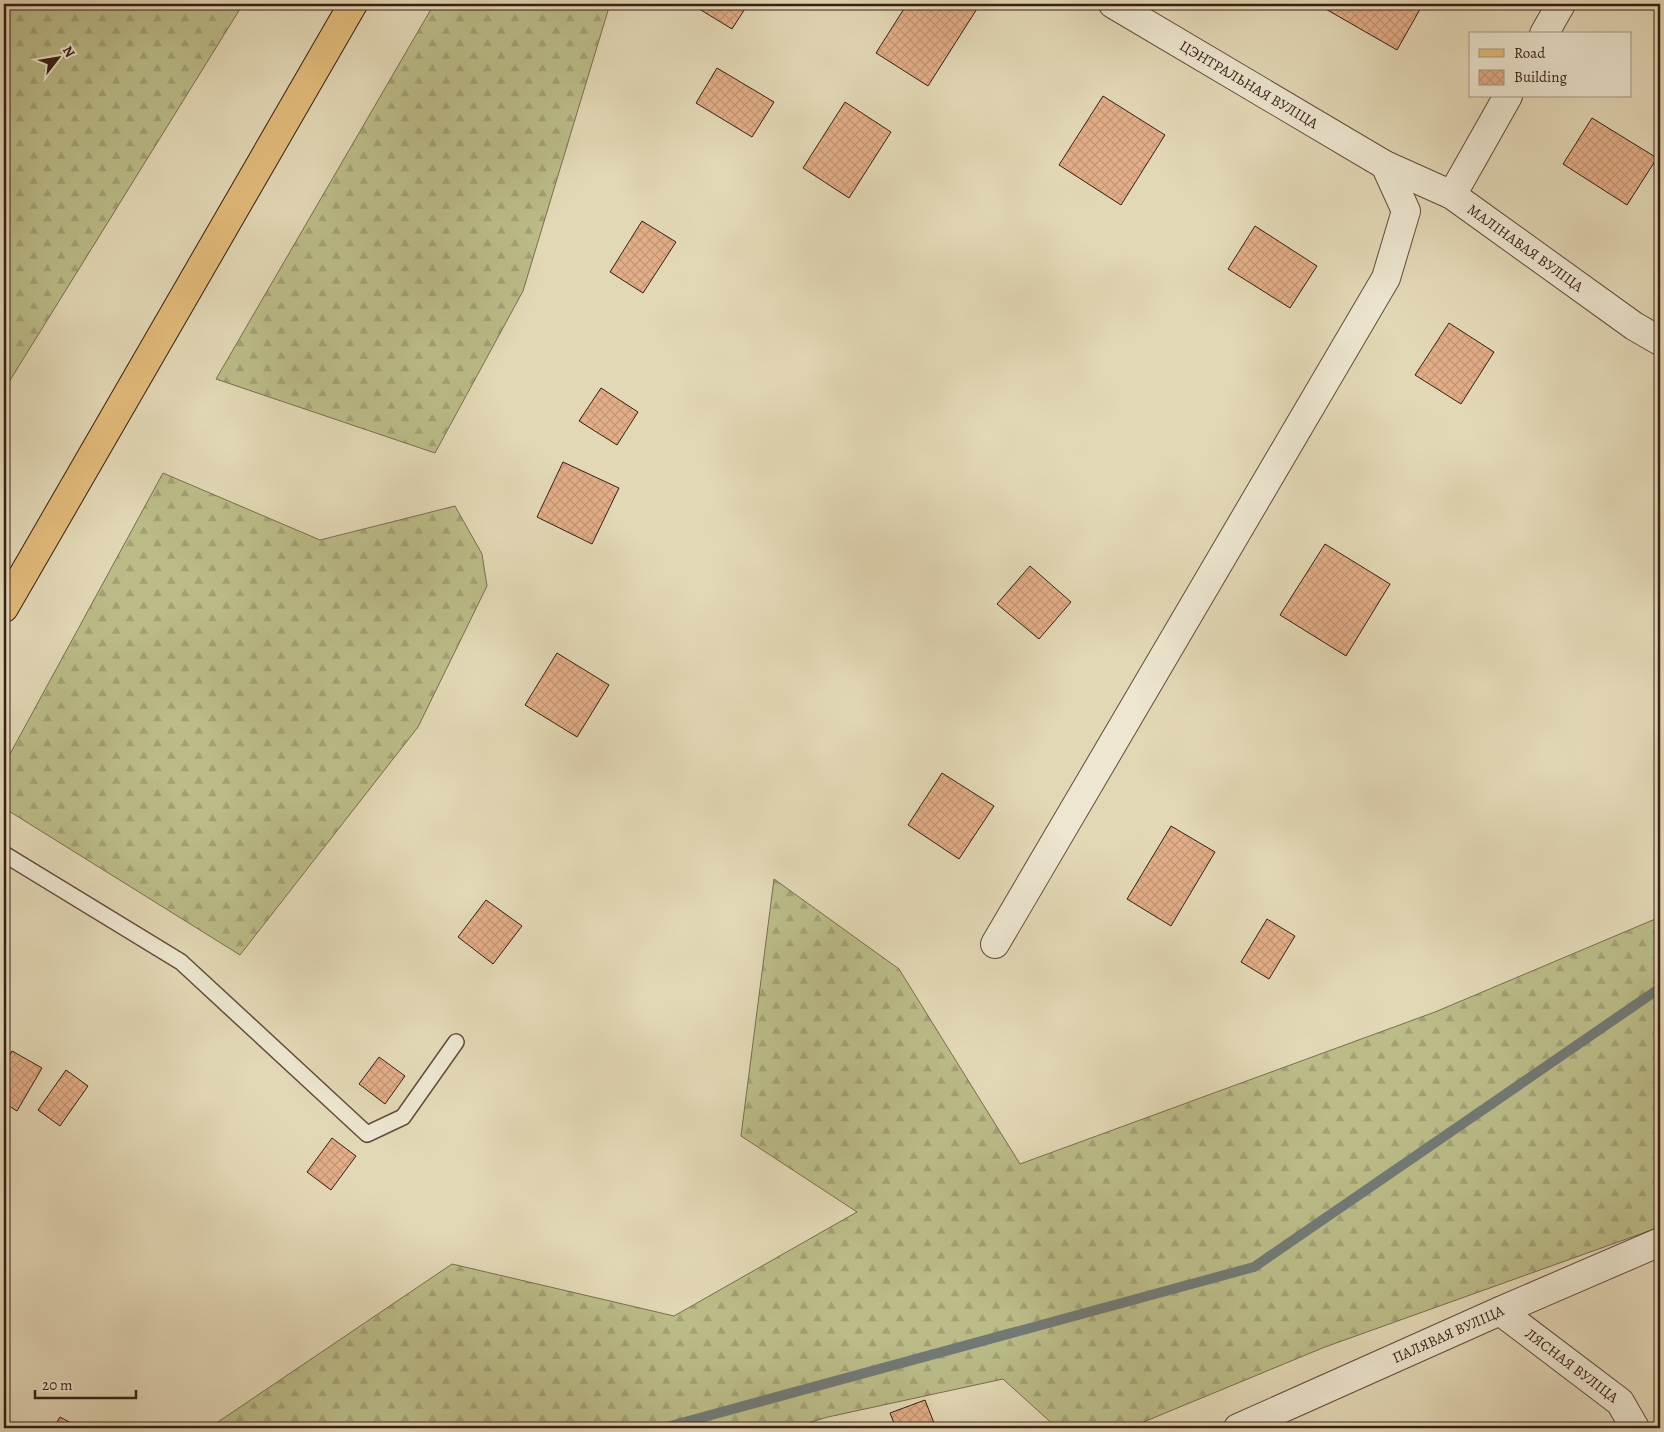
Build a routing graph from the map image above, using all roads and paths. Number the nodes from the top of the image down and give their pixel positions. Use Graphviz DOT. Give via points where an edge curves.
graph roads {
  1 [pos="353,4"];
  2 [pos="1113,4"];
  3 [pos="1561,4"];
  4 [pos="1545,32"];
  5 [pos="1507,98"];
  6 [pos="1385,165"];
  7 [pos="1452,195"];
  8 [pos="1660,342"];
  9 [pos="4,608"];
  10 [pos="4,854"];
  11 [pos="995,944"];
  12 [pos="456,1042"];
  13 [pos="1660,1242"];
  14 [pos="1500,1311"];
  15 [pos="1238,1428"];
  16 [pos="1635,1428"];
  1 -- 9 [label="main road"];
  2 -- 6 [label="street, ЦЭНТРАЛЬНАЯ ВУЛІЦА"];
  3 -- 4 [label="street"];
  5 -- 7 [label="street"];
  6 -- 7 [label="street, МАЛІНАВАЯ ВУЛІЦА"];
  6 -- 11 [label="street" via="1406,210 1386,278"];
  7 -- 8 [label="street, МАЛІНАВАЯ ВУЛІЦА"];
  10 -- 12 [label="lane" via="181,962 367,1134 403,1117"];
  13 -- 14 [label="street, ПАЛЯВАЯ ВУЛІЦА"];
  14 -- 15 [label="street, ПАЛЯВАЯ ВУЛІЦА"];
  14 -- 16 [label="street, ЛЯСНАЯ ВУЛІЦА" via="1620,1402"];
}
